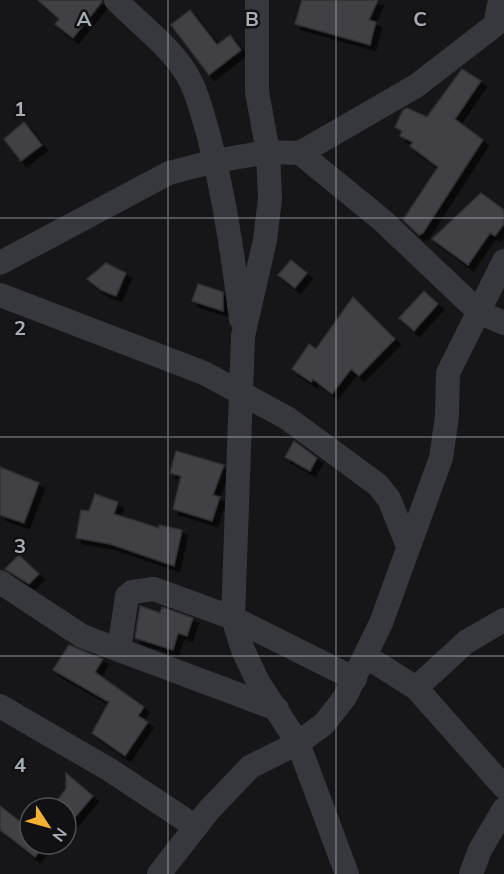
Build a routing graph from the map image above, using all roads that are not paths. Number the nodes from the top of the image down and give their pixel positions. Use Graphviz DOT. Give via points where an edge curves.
graph roads {
  1 [pos="116,0"];
  2 [pos="256,0"];
  3 [pos="500,0"];
  4 [pos="500,27"];
  5 [pos="268,152"];
  6 [pos="300,153"];
  7 [pos="215,161"];
  8 [pos="504,261"];
  9 [pos="0,263"];
  10 [pos="0,295"];
  11 [pos="480,313"];
  12 [pos="504,323"];
  13 [pos="243,336"];
  14 [pos="240,394"];
  15 [pos="408,546"];
  16 [pos="0,582"];
  17 [pos="233,618"];
  18 [pos="504,620"];
  19 [pos="119,650"];
  20 [pos="367,657"];
  21 [pos="355,679"];
  22 [pos="416,688"];
  23 [pos="0,706"];
  24 [pos="277,709"];
  25 [pos="298,743"];
  26 [pos="504,787"];
  27 [pos="504,809"];
  28 [pos="196,827"];
  29 [pos="159,874"];
  30 [pos="347,874"];
  31 [pos="471,874"];
  1 -- 7 [label="street" via="168,48 187,74 200,104"];
  2 -- 5 [label="street" via="257,92"];
  3 -- 4 [label="street"];
  4 -- 6 [label="street" via="416,86"];
  5 -- 6 [label="street"];
  5 -- 7 [label="street"];
  5 -- 13 [label="street" via="270,199 265,240"];
  6 -- 11 [label="street" via="382,220"];
  7 -- 9 [label="street" via="170,173"];
  7 -- 13 [label="street" via="233,251"];
  8 -- 11 [label="street"];
  10 -- 14 [label="street" via="204,373"];
  11 -- 12 [label="street"];
  11 -- 15 [label="street" via="448,372 441,458"];
  13 -- 14 [label="street"];
  14 -- 15 [label="street" via="287,418 378,485 389,499"];
  14 -- 17 [label="street"];
  15 -- 20 [label="street"];
  16 -- 19 [label="street" via="82,636"];
  17 -- 19 [label="street" via="154,589 132,592 127,597"];
  17 -- 21 [label="street"];
  17 -- 24 [label="street" via="258,682"];
  18 -- 22 [label="street" via="466,642"];
  19 -- 24 [label="street"];
  20 -- 21 [label="street"];
  20 -- 22 [label="street"];
  21 -- 25 [label="street" via="324,724"];
  22 -- 26 [label="street"];
  23 -- 28 [label="street" via="110,770"];
  24 -- 25 [label="street"];
  25 -- 28 [label="street" via="250,767"];
  25 -- 30 [label="street"];
  27 -- 31 [label="street"];
  28 -- 29 [label="street"];
}
